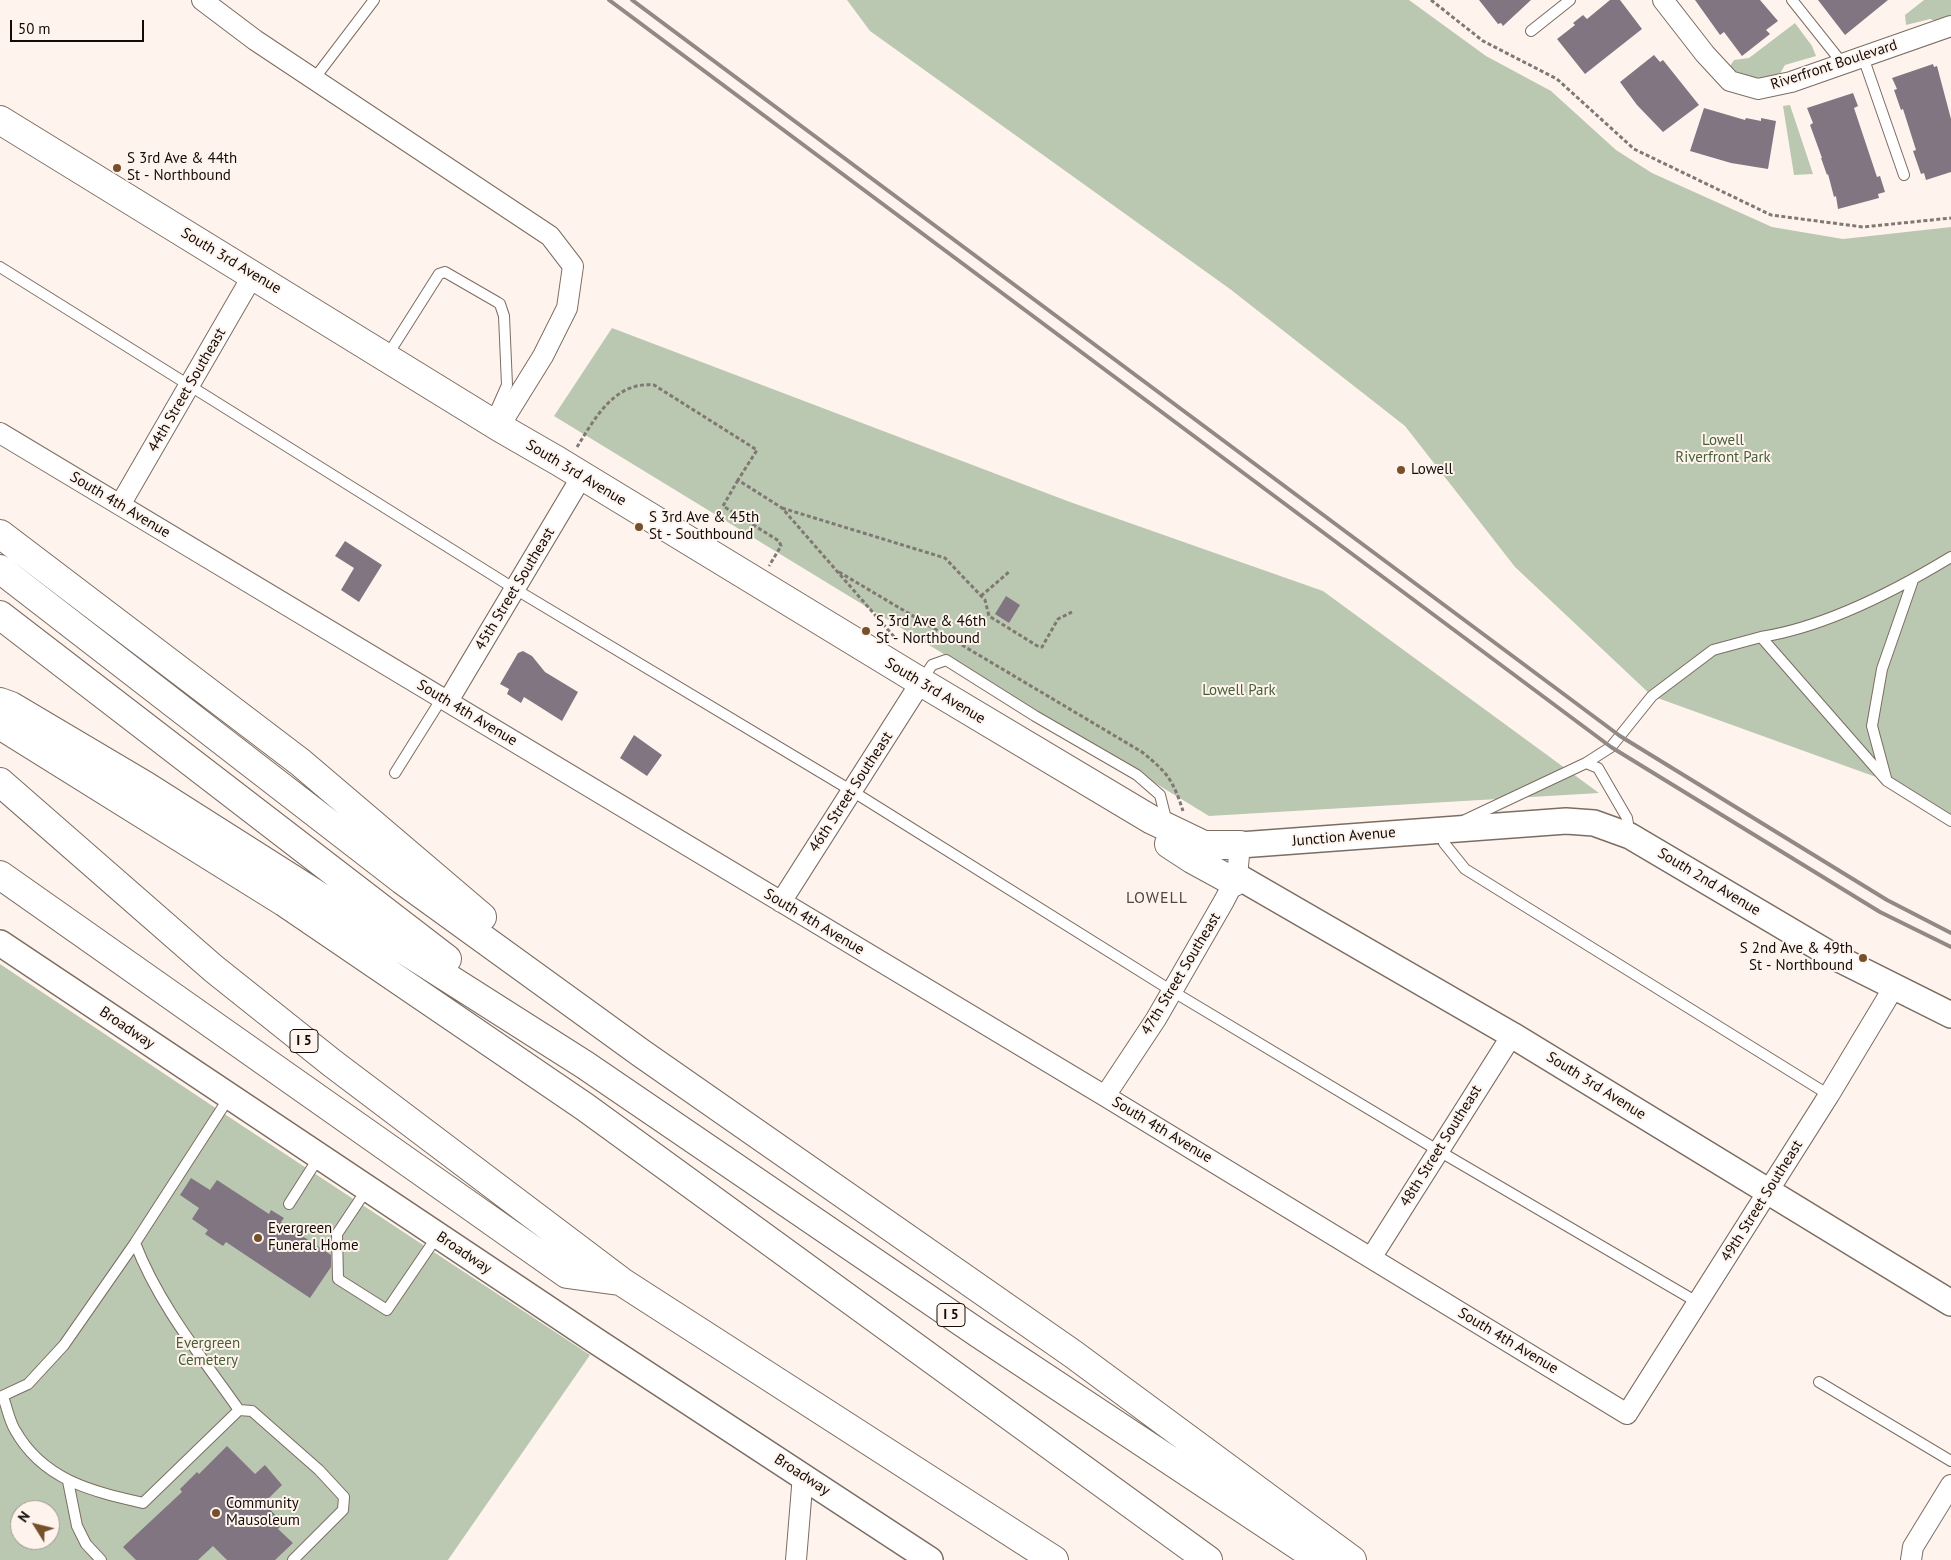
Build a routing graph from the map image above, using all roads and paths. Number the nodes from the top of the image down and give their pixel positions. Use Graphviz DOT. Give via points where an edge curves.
graph roads {
  1 [pos="202,0"];
  2 [pos="374,0"];
  3 [pos="1431,0"];
  4 [pos="1570,0"];
  5 [pos="1663,0"];
  6 [pos="1792,0"];
  7 [pos="1951,26"];
  8 [pos="1532,30"];
  9 [pos="1863,57"];
  10 [pos="1843,64"];
  11 [pos="314,79"];
  12 [pos="0,120"];
  13 [pos="1904,175"];
  14 [pos="1951,218"];
  15 [pos="0,267"];
  16 [pos="254,275"];
  17 [pos="387,357"];
  18 [pos="190,386"];
  19 [pos="495,424"];
  20 [pos="0,433"];
  21 [pos="573,471"];
  22 [pos="738,480"];
  23 [pos="120,505"];
  24 [pos="782,508"];
  25 [pos="0,534"];
  26 [pos="1951,557"];
  27 [pos="0,569"];
  28 [pos="836,570"];
  29 [pos="1010,571"];
  30 [pos="1913,580"];
  31 [pos="758,583"];
  32 [pos="515,589"];
  33 [pos="981,596"];
  34 [pos="1072,612"];
  35 [pos="0,615"];
  36 [pos="1761,637"];
  37 [pos="890,663"];
  38 [pos="921,682"];
  39 [pos="445,699"];
  40 [pos="0,702"];
  41 [pos="0,724"];
  42 [pos="1586,763"];
  43 [pos="395,773"];
  44 [pos="1076,775"];
  45 [pos="1887,781"];
  46 [pos="0,782"];
  47 [pos="852,791"];
  48 [pos="1951,821"];
  49 [pos="1448,828"];
  50 [pos="1181,834"];
  51 [pos="1630,836"];
  52 [pos="1240,845"];
  53 [pos="0,875"];
  54 [pos="1235,879"];
  55 [pos="781,902"];
  56 [pos="0,943"];
  57 [pos="1894,987"];
  58 [pos="1172,991"];
  59 [pos="1951,1015"];
  60 [pos="1512,1035"];
  61 [pos="641,1053"];
  62 [pos="585,1065"];
  63 [pos="1829,1095"];
  64 [pos="230,1096"];
  65 [pos="1104,1096"];
  66 [pos="1439,1151"];
  67 [pos="320,1156"];
  68 [pos="368,1188"];
  69 [pos="1767,1192"];
  70 [pos="289,1204"];
  71 [pos="438,1235"];
  72 [pos="135,1243"];
  73 [pos="1371,1258"];
  74 [pos="622,1282"];
  75 [pos="1697,1302"];
  76 [pos="1951,1303"];
  77 [pos="1819,1382"];
  78 [pos="2,1397"];
  79 [pos="238,1410"];
  80 [pos="1627,1414"];
  81 [pos="1951,1461"];
  82 [pos="803,1476"];
  83 [pos="68,1481"];
  84 [pos="1951,1485"];
  85 [pos="1912,1554"];
  86 [pos="100,1560"];
  87 [pos="294,1560"];
  88 [pos="796,1560"];
  89 [pos="930,1560"];
  90 [pos="1054,1560"];
  91 [pos="1208,1560"];
  92 [pos="1320,1560"];
  93 [pos="1352,1560"];
  1 -- 11 [label="street"];
  2 -- 11 [label="lane"];
  3 -- 14 [label="path" via="1483,41 1557,79 1634,149 1771,215 1863,227"];
  4 -- 8 [label="lane"];
  5 -- 10 [label="street, Riverfront Boulevard" via="1730,81 1758,89 1791,82"];
  6 -- 10 [label="lane"];
  7 -- 9 [label="street, Riverfront Boulevard"];
  9 -- 10 [label="street, Riverfront Boulevard"];
  9 -- 13 [label="lane"];
  11 -- 19 [label="street" via="550,236 573,266 567,308 543,356"];
  12 -- 16 [label="main road, South 3rd Avenue"];
  15 -- 18 [label="lane"];
  16 -- 17 [label="main road, South 3rd Avenue"];
  16 -- 18 [label="street, 44th Street Southeast"];
  17 -- 19 [label="main road, South 3rd Avenue"];
  17 -- 19 [label="lane" via="439,274 445,272 497,302 504,316 507,385"];
  18 -- 23 [label="street, 44th Street Southeast"];
  18 -- 32 [label="lane"];
  19 -- 21 [label="main road, South 3rd Avenue"];
  20 -- 23 [label="street, South 4th Avenue"];
  21 -- 22 [label="path" via="608,403 618,393 641,384 654,385 757,450"];
  21 -- 31 [label="main road, South 3rd Avenue"];
  21 -- 32 [label="street, 45th Street Southeast"];
  22 -- 24 [label="path"];
  22 -- 31 [label="path" via="723,506 775,537 781,546"];
  23 -- 39 [label="street, South 4th Avenue"];
  24 -- 28 [label="path"];
  24 -- 33 [label="path" via="945,558"];
  25 -- 61 [label="main road" via="300,762"];
  26 -- 30 [label="lane"];
  27 -- 61 [label="main road" via="402,880"];
  28 -- 37 [label="path" via="902,646"];
  28 -- 50 [label="path" via="1142,752 1162,768 1175,786"];
  29 -- 33 [label="path"];
  30 -- 36 [label="lane" via="1855,608 1785,634"];
  30 -- 45 [label="lane" via="1882,669 1872,726"];
  31 -- 37 [label="main road, South 3rd Avenue"];
  32 -- 39 [label="street, 45th Street Southeast"];
  32 -- 47 [label="lane"];
  33 -- 34 [label="path" via="988,616 1042,647 1058,619"];
  35 -- 62 [label="main road, I 5"];
  36 -- 42 [label="lane" via="1713,650 1652,696 1611,747"];
  36 -- 45 [label="lane"];
  37 -- 38 [label="main road, South 3rd Avenue"];
  38 -- 44 [label="main road, South 3rd Avenue"];
  38 -- 47 [label="street, 46th Street Southeast"];
  38 -- 50 [label="lane" via="932,664 946,660 1136,775 1160,796"];
  39 -- 43 [label="lane"];
  39 -- 55 [label="street, South 4th Avenue"];
  40 -- 62 [label="main road" via="146,786"];
  41 -- 91 [label="main road" via="284,902 585,1107"];
  42 -- 49 [label="lane"];
  42 -- 51 [label="lane" via="1598,768 1627,818"];
  44 -- 50 [label="main road, South 3rd Avenue"];
  44 -- 54 [label="main road" via="1148,831 1192,859"];
  45 -- 48 [label="lane"];
  46 -- 74 [label="main road, I 5" via="214,969 332,1063"];
  47 -- 55 [label="street, 46th Street Southeast"];
  47 -- 58 [label="lane"];
  49 -- 51 [label="street, South 2nd Avenue" via="1566,821 1594,823"];
  49 -- 52 [label="street, Junction Avenue"];
  49 -- 63 [label="lane" via="1444,843 1465,869"];
  50 -- 52 [label="main road, South 3rd Avenue" via="1204,845"];
  51 -- 57 [label="street, South 2nd Avenue" via="1833,956"];
  52 -- 54 [label="street, 47th Street Southeast"];
  53 -- 74 [label="main road" via="567,1274"];
  54 -- 58 [label="street, 47th Street Southeast"];
  54 -- 60 [label="street, South 3rd Avenue"];
  55 -- 65 [label="street, South 4th Avenue"];
  56 -- 64 [label="street, Broadway"];
  57 -- 59 [label="street, South 2nd Avenue"];
  57 -- 63 [label="street, 49th Street Southeast"];
  58 -- 65 [label="street, 47th Street Southeast"];
  58 -- 66 [label="lane"];
  60 -- 66 [label="street, 48th Street Southeast"];
  60 -- 69 [label="street, South 3rd Avenue"];
  61 -- 93 [label="main road" via="1073,1354"];
  62 -- 92 [label="main road, I 5" via="978,1334"];
  63 -- 69 [label="street, 49th Street Southeast"];
  64 -- 67 [label="street, Broadway"];
  64 -- 72 [label="lane"];
  65 -- 73 [label="street, South 4th Avenue"];
  66 -- 73 [label="street, 48th Street Southeast"];
  66 -- 75 [label="lane"];
  67 -- 68 [label="street, Broadway"];
  67 -- 70 [label="lane"];
  68 -- 71 [label="street, Broadway"];
  68 -- 71 [label="lane" via="337,1234 338,1279 387,1310"];
  69 -- 75 [label="street, 49th Street Southeast"];
  69 -- 76 [label="street, South 3rd Avenue"];
  71 -- 82 [label="street, Broadway"];
  72 -- 78 [label="lane" via="64,1345 28,1384"];
  72 -- 79 [label="lane" via="154,1285 180,1329"];
  73 -- 80 [label="street, South 4th Avenue"];
  74 -- 90 [label="main road, I 5"];
  75 -- 80 [label="street, 49th Street Southeast"];
  77 -- 81 [label="lane"];
  78 -- 83 [label="lane" via="14,1428 28,1449 50,1471"];
  79 -- 83 [label="lane" via="143,1503"];
  79 -- 87 [label="lane" via="252,1411 319,1470 344,1497 343,1510"];
  82 -- 88 [label="street"];
  82 -- 89 [label="street, Broadway"];
  83 -- 86 [label="lane" via="77,1526 86,1544"];
  84 -- 85 [label="street"];
}
